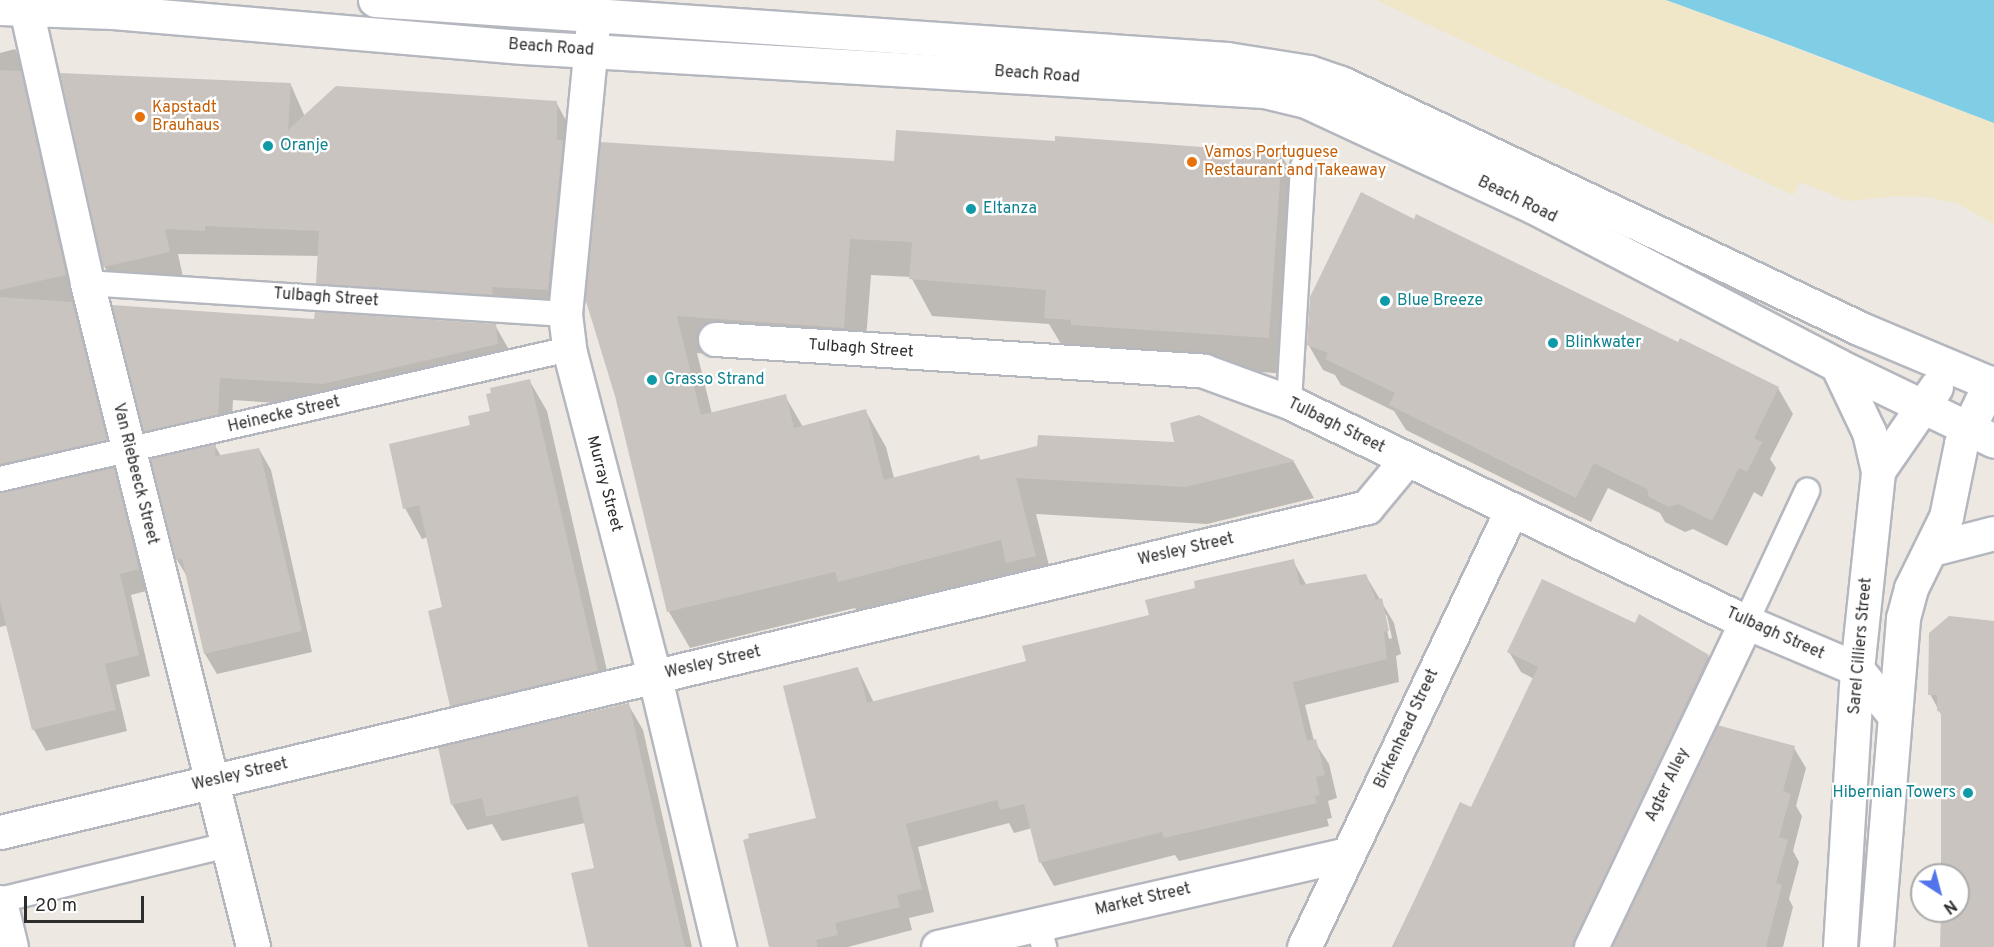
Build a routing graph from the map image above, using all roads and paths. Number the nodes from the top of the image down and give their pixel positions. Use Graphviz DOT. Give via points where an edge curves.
graph roads {
  1 [pos="375,0"];
  2 [pos="16,5"];
  3 [pos="594,13"];
  4 [pos="591,51"];
  5 [pos="1303,166"];
  6 [pos="87,283"];
  7 [pos="565,314"];
  8 [pos="715,339"];
  9 [pos="568,349"];
  10 [pos="1837,365"];
  11 [pos="1948,367"];
  12 [pos="1992,384"];
  13 [pos="1288,402"];
  14 [pos="1925,406"];
  15 [pos="1981,434"];
  16 [pos="129,451"];
  17 [pos="1406,460"];
  18 [pos="1878,471"];
  19 [pos="0,479"];
  20 [pos="1807,491"];
  21 [pos="1511,511"];
  22 [pos="1994,533"];
  23 [pos="1932,549"];
  24 [pos="1746,622"];
  25 [pos="1857,669"];
  26 [pos="655,678"];
  27 [pos="1893,714"];
  28 [pos="212,781"];
  29 [pos="0,832"];
  30 [pos="228,845"];
  31 [pos="1348,854"];
  32 [pos="0,901"];
  33 [pos="1041,935"];
  34 [pos="11,947"];
  35 [pos="253,947"];
  36 [pos="719,947"];
  37 [pos="938,947"];
  38 [pos="1304,947"];
  39 [pos="1591,947"];
  40 [pos="1840,947"];
  41 [pos="1876,947"];
  1 -- 3 [label="street, Beach Road"];
  2 -- 4 [label="street, Beach Road"];
  2 -- 6 [label="street, Van Riebeeck Street"];
  3 -- 4 [label="street, Murray Street"];
  3 -- 11 [label="street, Beach Road" via="1227,59 1309,72 1341,83"];
  4 -- 7 [label="street, Murray Street"];
  4 -- 10 [label="street, Beach Road" via="1154,82 1264,91 1306,101 1534,207"];
  5 -- 13 [label="lane"];
  6 -- 7 [label="lane, Tulbagh Street"];
  6 -- 16 [label="street, Van Riebeeck Street"];
  7 -- 9 [label="street, Murray Street"];
  8 -- 13 [label="street, Tulbagh Street" via="1204,371"];
  9 -- 16 [label="lane, Heinecke Street"];
  9 -- 26 [label="street, Murray Street"];
  10 -- 14 [label="street, Beach Road"];
  10 -- 18 [label="street" via="1861,411"];
  11 -- 12 [label="street, Beach Road"];
  11 -- 14 [label="street, Sarel Cilliers Street"];
  12 -- 15 [label="street"];
  13 -- 17 [label="street, Tulbagh Street"];
  14 -- 15 [label="street, Beach Road"];
  14 -- 18 [label="street, Sarel Cilliers Street"];
  15 -- 23 [label="street" via="1961,444 1946,517"];
  16 -- 19 [label="lane, Heinecke Street"];
  16 -- 28 [label="street, Van Riebeeck Street"];
  17 -- 21 [label="street, Tulbagh Street"];
  17 -- 26 [label="street, Wesley Street" via="1367,507"];
  18 -- 25 [label="street, Sarel Cilliers Street"];
  20 -- 24 [label="lane"];
  21 -- 24 [label="street, Tulbagh Street"];
  21 -- 31 [label="street, Birkenhead Street"];
  22 -- 23 [label="street"];
  23 -- 27 [label="street" via="1911,588 1903,618"];
  24 -- 25 [label="street, Tulbagh Street"];
  24 -- 39 [label="street, Agter Alley"];
  25 -- 27 [label="street, Tulbagh Street"];
  25 -- 40 [label="street, Sarel Cilliers Street"];
  26 -- 28 [label="street, Wesley Street"];
  26 -- 36 [label="street, Murray Street"];
  27 -- 41 [label="street"];
  28 -- 29 [label="street, Wesley Street"];
  28 -- 30 [label="street, Van Riebeeck Street"];
  30 -- 32 [label="lane"];
  30 -- 35 [label="street, Van Riebeeck Street"];
  31 -- 33 [label="street, Market Street"];
  31 -- 38 [label="street, Birkenhead Street"];
  32 -- 34 [label="street"];
  33 -- 37 [label="street, Market Street"];
}
